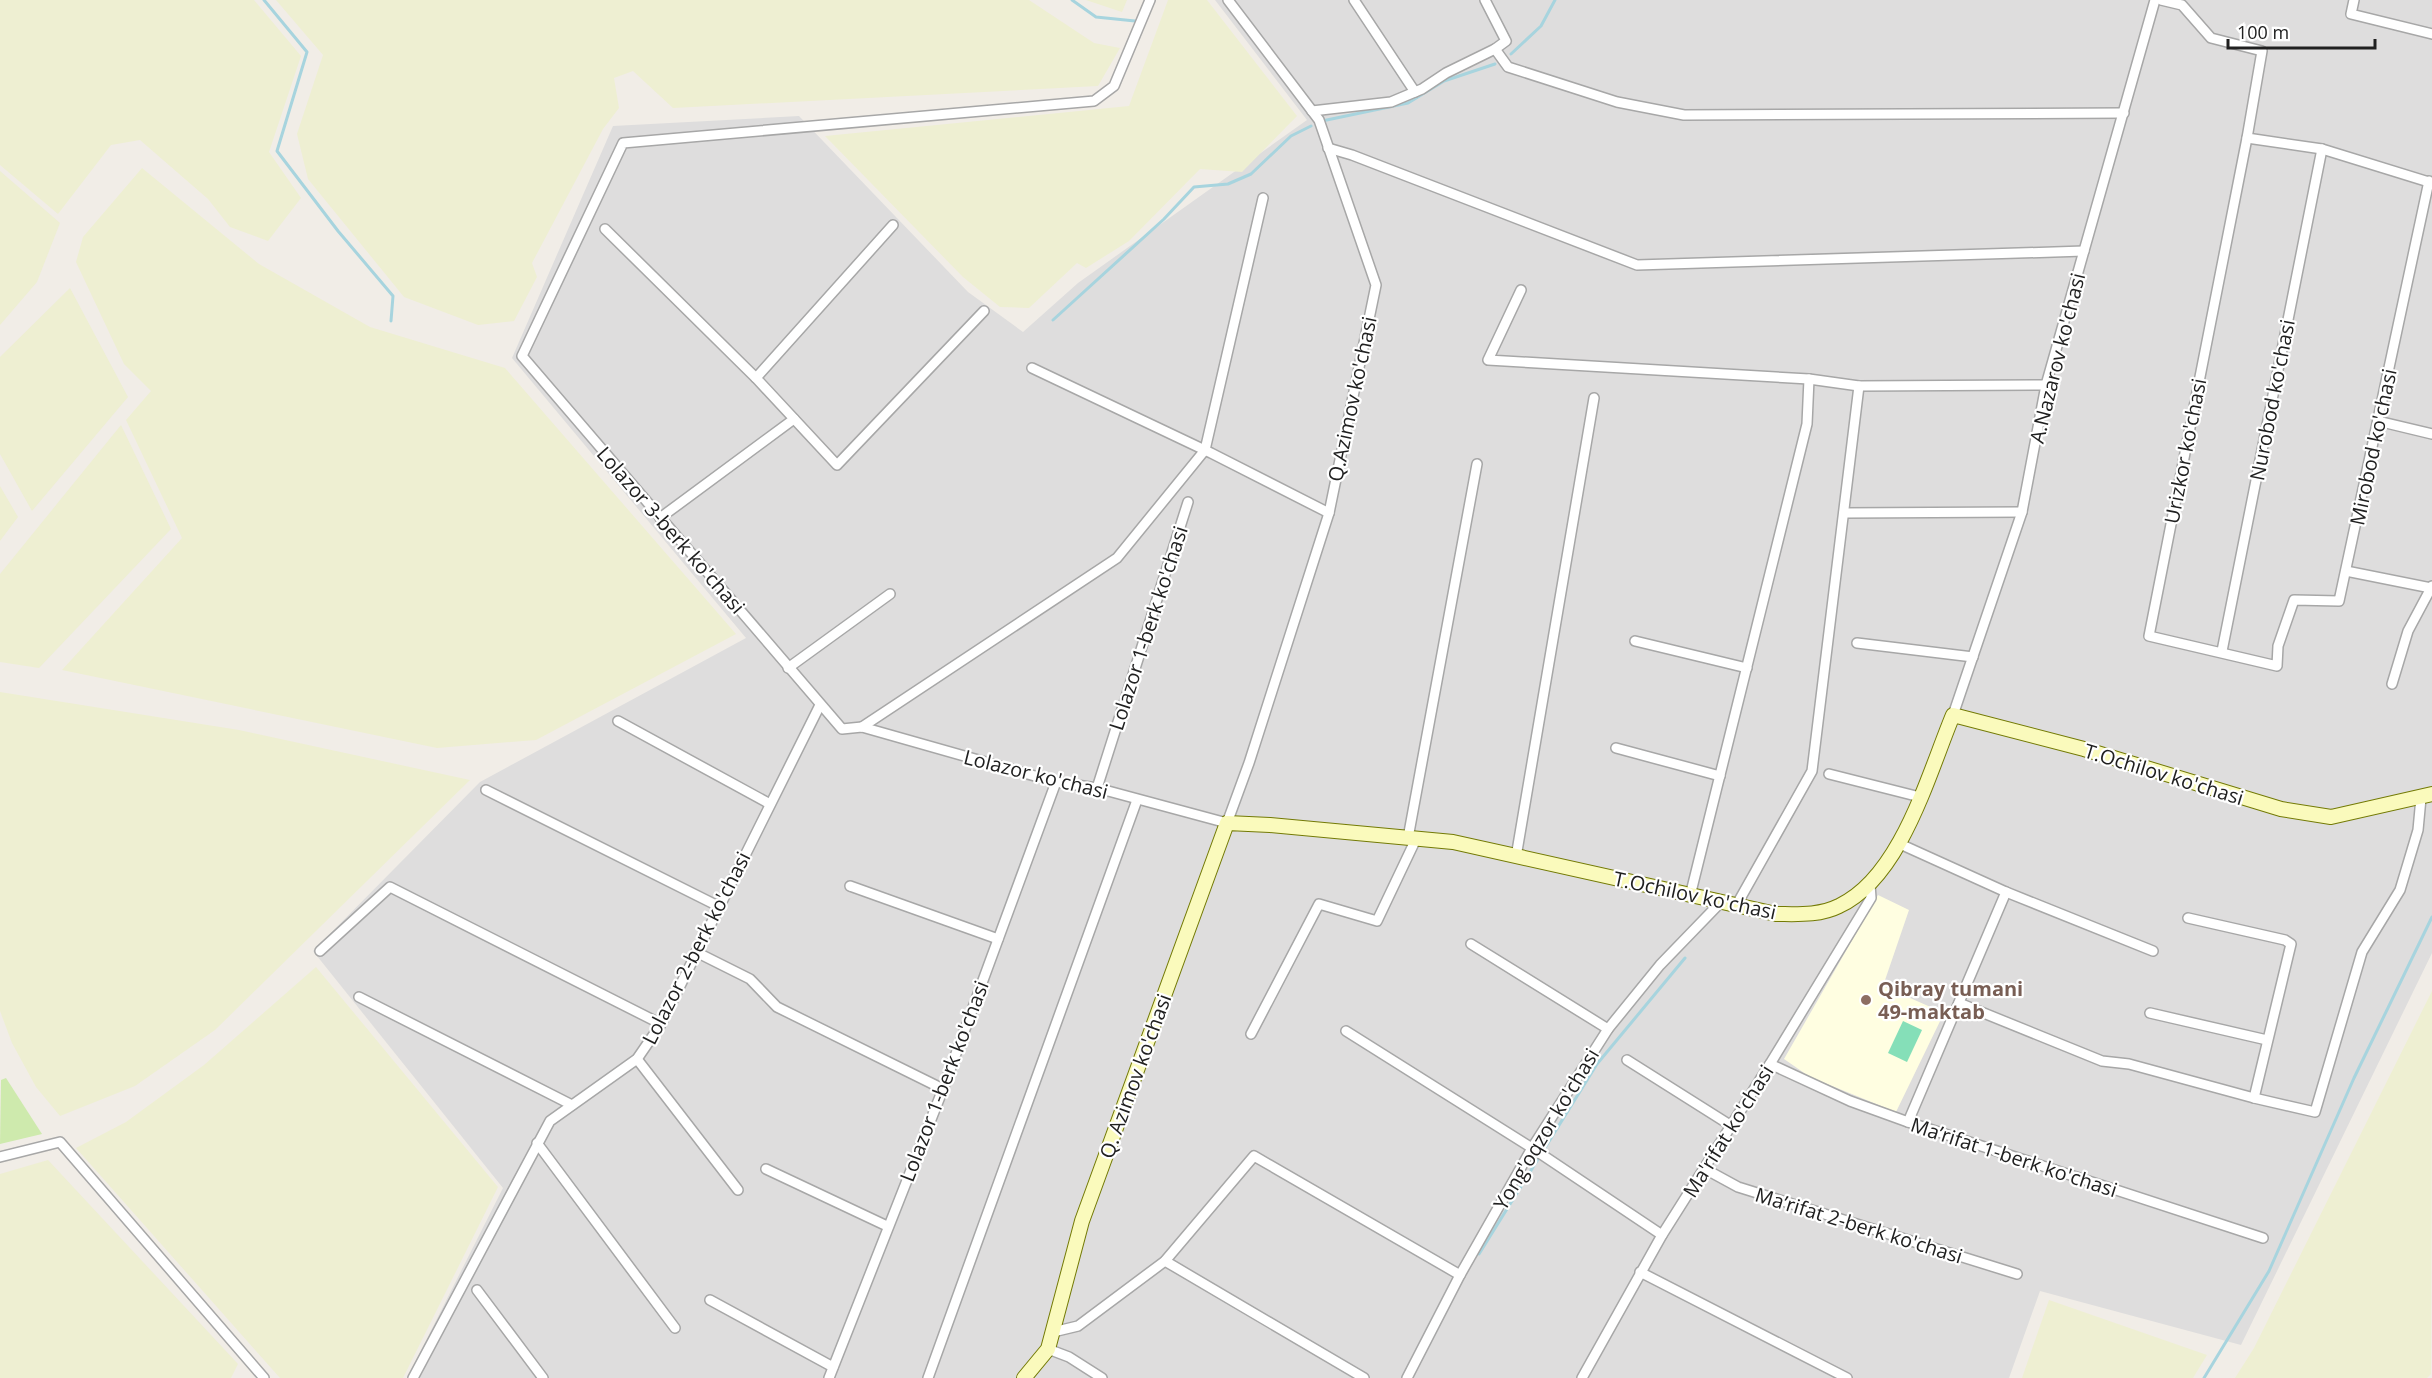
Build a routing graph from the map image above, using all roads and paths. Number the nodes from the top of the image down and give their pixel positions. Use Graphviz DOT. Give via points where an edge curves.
graph roads {
  1 [pos="1150,0"];
  2 [pos="1228,0"];
  3 [pos="1354,0"];
  4 [pos="1485,0"];
  5 [pos="2155,0"];
  6 [pos="2161,0"];
  7 [pos="2354,0"];
  8 [pos="2432,34"];
  9 [pos="1496,49"];
  10 [pos="1415,92"];
  11 [pos="1312,111"];
  12 [pos="2124,113"];
  13 [pos="2247,138"];
  14 [pos="1328,148"];
  15 [pos="2322,149"];
  16 [pos="2431,182"];
  17 [pos="1263,198"];
  18 [pos="893,225"];
  19 [pos="605,229"];
  20 [pos="2084,251"];
  21 [pos="1521,290"];
  22 [pos="984,311"];
  23 [pos="1032,368"];
  24 [pos="756,378"];
  25 [pos="1809,379"];
  26 [pos="2046,385"];
  27 [pos="1859,386"];
  28 [pos="1594,398"];
  29 [pos="794,420"];
  30 [pos="2378,421"];
  31 [pos="2432,434"];
  32 [pos="1205,450"];
  33 [pos="1477,464"];
  34 [pos="1188,502"];
  35 [pos="2022,512"];
  36 [pos="1329,513"];
  37 [pos="1844,513"];
  38 [pos="660,518"];
  39 [pos="2346,571"];
  40 [pos="2432,587"];
  41 [pos="890,594"];
  42 [pos="1635,641"];
  43 [pos="1857,643"];
  44 [pos="2222,651"];
  45 [pos="1973,657"];
  46 [pos="2277,666"];
  47 [pos="789,668"];
  48 [pos="1747,669"];
  49 [pos="2392,684"];
  50 [pos="820,705"];
  51 [pos="1953,715"];
  52 [pos="618,721"];
  53 [pos="862,727"];
  54 [pos="1616,748"];
  55 [pos="1829,774"];
  56 [pos="1720,776"];
  57 [pos="1056,782"];
  58 [pos="1097,788"];
  59 [pos="486,790"];
  60 [pos="2426,796"];
  61 [pos="1920,797"];
  62 [pos="1137,800"];
  63 [pos="770,804"];
  64 [pos="1227,823"];
  65 [pos="1412,838"];
  66 [pos="1900,844"];
  67 [pos="1516,857"];
  68 [pos="1870,884"];
  69 [pos="850,886"];
  70 [pos="2006,892"];
  71 [pos="1690,896"];
  72 [pos="1720,903"];
  73 [pos="718,906"];
  74 [pos="1736,906"];
  75 [pos="2188,918"];
  76 [pos="998,939"];
  77 [pos="1471,944"];
  78 [pos="320,951"];
  79 [pos="2153,951"];
  80 [pos="696,952"];
  81 [pos="359,997"];
  82 [pos="1959,1003"];
  83 [pos="2150,1013"];
  84 [pos="661,1024"];
  85 [pos="1608,1029"];
  86 [pos="1346,1031"];
  87 [pos="1251,1034"];
  88 [pos="2267,1040"];
  89 [pos="637,1059"];
  90 [pos="1627,1060"];
  91 [pos="1770,1064"];
  92 [pos="943,1089"];
  93 [pos="2254,1098"];
  94 [pos="572,1105"];
  95 [pos="1908,1122"];
  96 [pos="1730,1125"];
  97 [pos="537,1143"];
  98 [pos="1532,1148"];
  99 [pos="0,1157"];
  100 [pos="766,1169"];
  101 [pos="1705,1169"];
  102 [pos="738,1190"];
  103 [pos="888,1226"];
  104 [pos="1662,1235"];
  105 [pos="2263,1238"];
  106 [pos="1165,1261"];
  107 [pos="1640,1272"];
  108 [pos="2017,1274"];
  109 [pos="1460,1275"];
  110 [pos="477,1290"];
  111 [pos="710,1300"];
  112 [pos="675,1328"];
  113 [pos="1053,1332"];
  114 [pos="1048,1349"];
  115 [pos="833,1366"];
  116 [pos="1587,1377"];
  117 [pos="264,1378"];
  118 [pos="413,1378"];
  119 [pos="543,1378"];
  120 [pos="829,1378"];
  121 [pos="928,1378"];
  122 [pos="1024,1378"];
  123 [pos="1102,1378"];
  124 [pos="1364,1378"];
  125 [pos="1407,1378"];
  126 [pos="1847,1378"];
  1 -- 38 [label="street, Lolazor 3-berk ko'chasi" via="1114,86 1094,101 623,143 522,356"];
  2 -- 11 [label="street, Q.Azimov ko'chasi"];
  3 -- 10 [label="street"];
  4 -- 9 [label="street" via="1506,41"];
  5 -- 12 [label="street, A.Nazarov ko'chasi"];
  6 -- 13 [label="street" via="2182,6 2211,38 2262,51"];
  7 -- 8 [label="street" via="2351,14"];
  9 -- 10 [label="street"];
  9 -- 12 [label="street" via="1508,67 1617,102 1684,115"];
  10 -- 11 [label="street" via="1391,102"];
  11 -- 14 [label="street, Q.Azimov ko'chasi"];
  12 -- 20 [label="street, A.Nazarov ko'chasi"];
  13 -- 15 [label="street"];
  13 -- 44 [label="street, Urizkor ko'chasi" via="2149,636"];
  14 -- 20 [label="street" via="1637,265"];
  14 -- 36 [label="street, Q.Azimov ko'chasi" via="1376,285"];
  15 -- 16 [label="street"];
  15 -- 44 [label="street, Nurobod ko'chasi"];
  16 -- 30 [label="street, Mirobod ko'chasi"];
  17 -- 32 [label="street"];
  18 -- 24 [label="street"];
  19 -- 24 [label="street"];
  20 -- 26 [label="street, A.Nazarov ko'chasi"];
  21 -- 25 [label="street" via="1488,360"];
  22 -- 29 [label="street" via="837,465"];
  23 -- 32 [label="street"];
  24 -- 29 [label="street"];
  25 -- 27 [label="street"];
  25 -- 48 [label="street" via="1807,424"];
  26 -- 27 [label="street"];
  26 -- 35 [label="street, A.Nazarov ko'chasi"];
  27 -- 37 [label="street"];
  28 -- 67 [label="street"];
  29 -- 38 [label="street"];
  30 -- 31 [label="street"];
  30 -- 39 [label="street, Mirobod ko'chasi"];
  32 -- 36 [label="street"];
  32 -- 53 [label="street" via="1117,558"];
  33 -- 65 [label="street"];
  34 -- 58 [label="street, Lolazor 1-berk ko'chasi"];
  35 -- 37 [label="street"];
  35 -- 45 [label="street, A.Nazarov ko'chasi"];
  36 -- 64 [label="street, Q.Azimov ko'chasi"];
  37 -- 74 [label="street" via="1812,771"];
  38 -- 47 [label="street, Lolazor 3-berk ko'chasi"];
  39 -- 40 [label="street"];
  39 -- 46 [label="street, Mirobod ko'chasi" via="2339,601 2294,600 2278,646"];
  40 -- 49 [label="street" via="2408,631"];
  41 -- 47 [label="street"];
  42 -- 48 [label="street"];
  43 -- 45 [label="street"];
  44 -- 46 [label="street, Urizkor ko'chasi"];
  45 -- 51 [label="street, A.Nazarov ko'chasi"];
  47 -- 50 [label="street, Lolazor 3-berk ko'chasi"];
  48 -- 56 [label="street"];
  50 -- 53 [label="street, Lolazor ko'chasi" via="842,729"];
  50 -- 63 [label="street, Lolazor 2-berk ko'chasi"];
  51 -- 60 [label="main road, T.Ochilov ko'chasi" via="2084,749 2281,809 2331,817"];
  51 -- 61 [label="main road, T.Ochilov ko'chasi"];
  52 -- 63 [label="street"];
  53 -- 57 [label="street, Lolazor ko'chasi"];
  54 -- 56 [label="street"];
  55 -- 61 [label="street"];
  56 -- 71 [label="street"];
  57 -- 58 [label="street, Lolazor ko'chasi"];
  57 -- 76 [label="street, Lolazor 1-berk ko'chasi"];
  58 -- 62 [label="street, Lolazor ko'chasi"];
  59 -- 73 [label="street"];
  60 -- 93 [label="street" via="2400,890 2362,952 2315,1112"];
  61 -- 66 [label="main road, T.Ochilov ko'chasi"];
  62 -- 64 [label="street, Lolazor ko'chasi"];
  62 -- 121 [label="street"];
  63 -- 73 [label="street, Lolazor 2-berk ko'chasi"];
  64 -- 65 [label="main road, T.Ochilov ko'chasi"];
  64 -- 113 [label="main road, Q. Azimov ko'chasi" via="1082,1221"];
  65 -- 67 [label="main road, T.Ochilov ko'chasi" via="1453,842"];
  65 -- 87 [label="street" via="1377,921 1319,904"];
  66 -- 68 [label="main road, T.Ochilov ko'chasi"];
  66 -- 70 [label="street"];
  67 -- 71 [label="main road, T.Ochilov ko'chasi"];
  68 -- 74 [label="main road, T.Ochilov ko'chasi" via="1839,906 1814,914 1776,915"];
  68 -- 91 [label="street, Ma'rifat ko'chasi" via="1871,898"];
  69 -- 76 [label="street"];
  70 -- 79 [label="street"];
  70 -- 82 [label="street"];
  71 -- 72 [label="main road, T.Ochilov ko'chasi"];
  72 -- 74 [label="main road, T.Ochilov ko'chasi"];
  72 -- 85 [label="street, Yong'oqzor ko'chasi" via="1660,964"];
  73 -- 80 [label="street, Lolazor 2-berk ko'chasi"];
  75 -- 88 [label="street" via="2291,944"];
  76 -- 92 [label="street, Lolazor 1-berk ko'chasi"];
  77 -- 85 [label="street"];
  78 -- 84 [label="street" via="390,887"];
  80 -- 84 [label="street, Lolazor 2-berk ko'chasi"];
  80 -- 92 [label="street" via="750,979 777,1007"];
  81 -- 94 [label="street"];
  82 -- 93 [label="street" via="2102,1061 2129,1064"];
  82 -- 95 [label="street"];
  83 -- 88 [label="street"];
  84 -- 89 [label="street, Lolazor 2-berk ko'chasi"];
  85 -- 98 [label="street, Yong'oqzor ko'chasi"];
  86 -- 98 [label="street"];
  88 -- 93 [label="street"];
  89 -- 94 [label="street, Lolazor 2-berk ko'chasi"];
  89 -- 102 [label="street"];
  90 -- 96 [label="street"];
  91 -- 95 [label="street, Ma’rifat 1-berk ko'chasi" via="1850,1101"];
  91 -- 96 [label="street, Ma'rifat ko'chasi"];
  92 -- 103 [label="street, Lolazor 1-berk ko'chasi"];
  94 -- 97 [label="street, Lolazor 2-berk ko'chasi" via="550,1120"];
  95 -- 105 [label="street, Ma’rifat 1-berk ko'chasi"];
  96 -- 101 [label="street, Ma'rifat ko'chasi"];
  97 -- 112 [label="street"];
  97 -- 118 [label="street, Lolazor 2-berk ko'chasi"];
  98 -- 104 [label="street"];
  98 -- 109 [label="street, Yong'oqzor ko'chasi"];
  99 -- 117 [label="street" via="60,1142"];
  100 -- 103 [label="street"];
  101 -- 104 [label="street, Ma'rifat ko'chasi"];
  101 -- 108 [label="street, Ma’rifat 2-berk ko'chasi" via="1738,1187"];
  103 -- 115 [label="street, Lolazor 1-berk ko'chasi"];
  104 -- 107 [label="street, Ma'rifat ko'chasi"];
  106 -- 109 [label="street" via="1254,1156"];
  106 -- 113 [label="street" via="1078,1326"];
  106 -- 124 [label="street"];
  107 -- 116 [label="street, Ma'rifat ko'chasi"];
  107 -- 126 [label="street"];
  109 -- 125 [label="street, Yong'oqzor ko'chasi"];
  110 -- 119 [label="street"];
  111 -- 115 [label="street"];
  113 -- 114 [label="main road, Q. Azimov ko'chasi"];
  114 -- 122 [label="main road"];
  114 -- 123 [label="street" via="1070,1357"];
  115 -- 120 [label="street, Lolazor 1-berk ko'chasi"];
}
